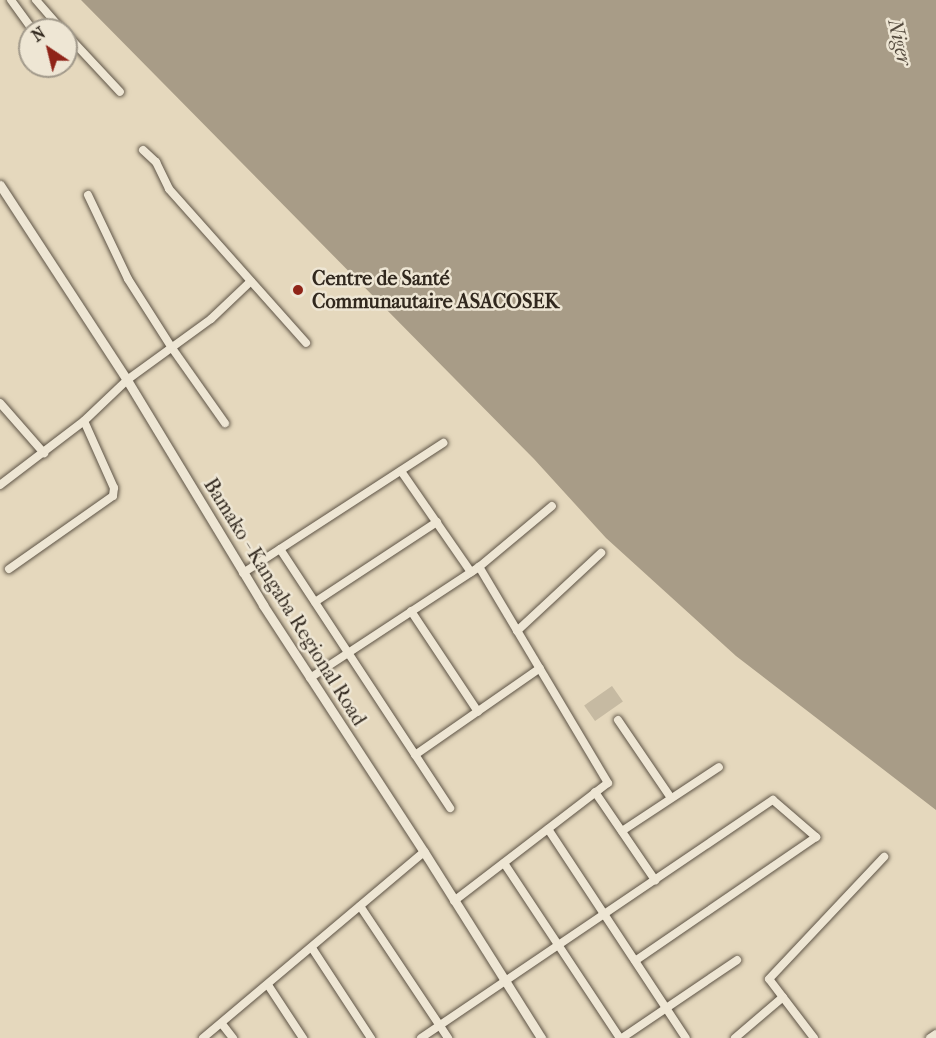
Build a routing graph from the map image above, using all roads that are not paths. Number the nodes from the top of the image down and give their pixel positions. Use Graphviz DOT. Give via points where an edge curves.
graph roads {
  1 [pos="11,0"];
  2 [pos="36,0"];
  3 [pos="23,18"];
  4 [pos="52,18"];
  5 [pos="78,47"];
  6 [pos="120,92"];
  7 [pos="143,150"];
  8 [pos="0,184"];
  9 [pos="88,195"];
  10 [pos="251,281"];
  11 [pos="306,343"];
  12 [pos="172,348"];
  13 [pos="127,380"];
  14 [pos="0,403"];
  15 [pos="84,421"];
  16 [pos="225,423"];
  17 [pos="443,443"];
  18 [pos="44,453"];
  19 [pos="401,471"];
  20 [pos="0,485"];
  21 [pos="552,506"];
  22 [pos="437,522"];
  23 [pos="280,549"];
  24 [pos="601,553"];
  25 [pos="479,567"];
  26 [pos="9,568"];
  27 [pos="471,572"];
  28 [pos="243,573"];
  29 [pos="315,602"];
  30 [pos="411,611"];
  31 [pos="517,631"];
  32 [pos="348,652"];
  33 [pos="540,669"];
  34 [pos="310,678"];
  35 [pos="478,712"];
  36 [pos="618,720"];
  37 [pos="415,755"];
  38 [pos="719,767"];
  39 [pos="595,792"];
  40 [pos="671,798"];
  41 [pos="450,808"];
  42 [pos="548,829"];
  43 [pos="622,831"];
  44 [pos="424,852"];
  45 [pos="884,857"];
  46 [pos="504,862"];
  47 [pos="655,880"];
  48 [pos="454,901"];
  49 [pos="360,906"];
  50 [pos="604,914"];
  51 [pos="558,945"];
  52 [pos="312,948"];
  53 [pos="737,960"];
  54 [pos="635,961"];
  55 [pos="505,981"];
  56 [pos="267,985"];
  57 [pos="783,997"];
  58 [pos="666,1007"];
  59 [pos="222,1024"];
  60 [pos="440,1026"];
  61 [pos="936,1034"];
  62 [pos="203,1038"];
  63 [pos="233,1038"];
  64 [pos="303,1038"];
  65 [pos="371,1038"];
  66 [pos="421,1038"];
  67 [pos="448,1038"];
  68 [pos="541,1038"];
  69 [pos="621,1038"];
  70 [pos="686,1038"];
  71 [pos="735,1038"];
  72 [pos="814,1038"];
  73 [pos="930,1038"];
  1 -- 3 [label="street"];
  2 -- 4 [label="street"];
  5 -- 6 [label="street"];
  7 -- 10 [label="street" via="156,162 169,189"];
  8 -- 13 [label="street, Bamako - Kangaba Regional Road"];
  9 -- 12 [label="street" via="128,279"];
  10 -- 11 [label="street"];
  10 -- 12 [label="street" via="211,319"];
  12 -- 13 [label="street"];
  12 -- 16 [label="street"];
  13 -- 15 [label="street"];
  13 -- 28 [label="street, Bamako - Kangaba Regional Road"];
  14 -- 18 [label="street"];
  15 -- 18 [label="street"];
  15 -- 26 [label="street" via="114,488 112,496"];
  17 -- 19 [label="street"];
  18 -- 20 [label="street"];
  19 -- 22 [label="street"];
  19 -- 23 [label="street"];
  21 -- 25 [label="street"];
  22 -- 27 [label="street"];
  22 -- 29 [label="street"];
  23 -- 28 [label="street"];
  23 -- 29 [label="street"];
  24 -- 31 [label="street"];
  25 -- 27 [label="street"];
  25 -- 31 [label="street"];
  27 -- 30 [label="street"];
  28 -- 34 [label="street, Bamako - Kangaba Regional Road"];
  29 -- 32 [label="street"];
  30 -- 32 [label="street"];
  30 -- 35 [label="street"];
  31 -- 33 [label="street"];
  32 -- 34 [label="street"];
  32 -- 37 [label="street"];
  33 -- 35 [label="street"];
  33 -- 39 [label="street" via="608,783"];
  34 -- 44 [label="street, Bamako - Kangaba Regional Road"];
  35 -- 37 [label="street"];
  36 -- 40 [label="street"];
  37 -- 41 [label="street"];
  38 -- 40 [label="street"];
  39 -- 42 [label="street"];
  39 -- 43 [label="street"];
  40 -- 43 [label="street"];
  42 -- 46 [label="street"];
  42 -- 50 [label="street"];
  43 -- 47 [label="street"];
  44 -- 48 [label="street, Bamako - Kangaba Regional Road"];
  44 -- 49 [label="street"];
  45 -- 57 [label="street" via="772,974 771,984"];
  46 -- 48 [label="street"];
  46 -- 51 [label="street"];
  47 -- 50 [label="street"];
  47 -- 54 [label="street" via="773,800 816,837"];
  48 -- 55 [label="street, Bamako - Kangaba Regional Road"];
  49 -- 52 [label="street"];
  49 -- 60 [label="street"];
  50 -- 51 [label="street"];
  50 -- 54 [label="street"];
  51 -- 55 [label="street"];
  51 -- 69 [label="street"];
  52 -- 56 [label="street"];
  52 -- 65 [label="street"];
  53 -- 58 [label="street"];
  54 -- 58 [label="street"];
  55 -- 60 [label="street"];
  55 -- 68 [label="street, Bamako - Kangaba Regional Road"];
  56 -- 59 [label="street"];
  56 -- 64 [label="street"];
  57 -- 71 [label="street"];
  57 -- 72 [label="street"];
  58 -- 69 [label="street"];
  58 -- 70 [label="street"];
  59 -- 62 [label="street"];
  59 -- 63 [label="street"];
  60 -- 66 [label="street"];
  60 -- 67 [label="street"];
  61 -- 73 [label="street"];
}
